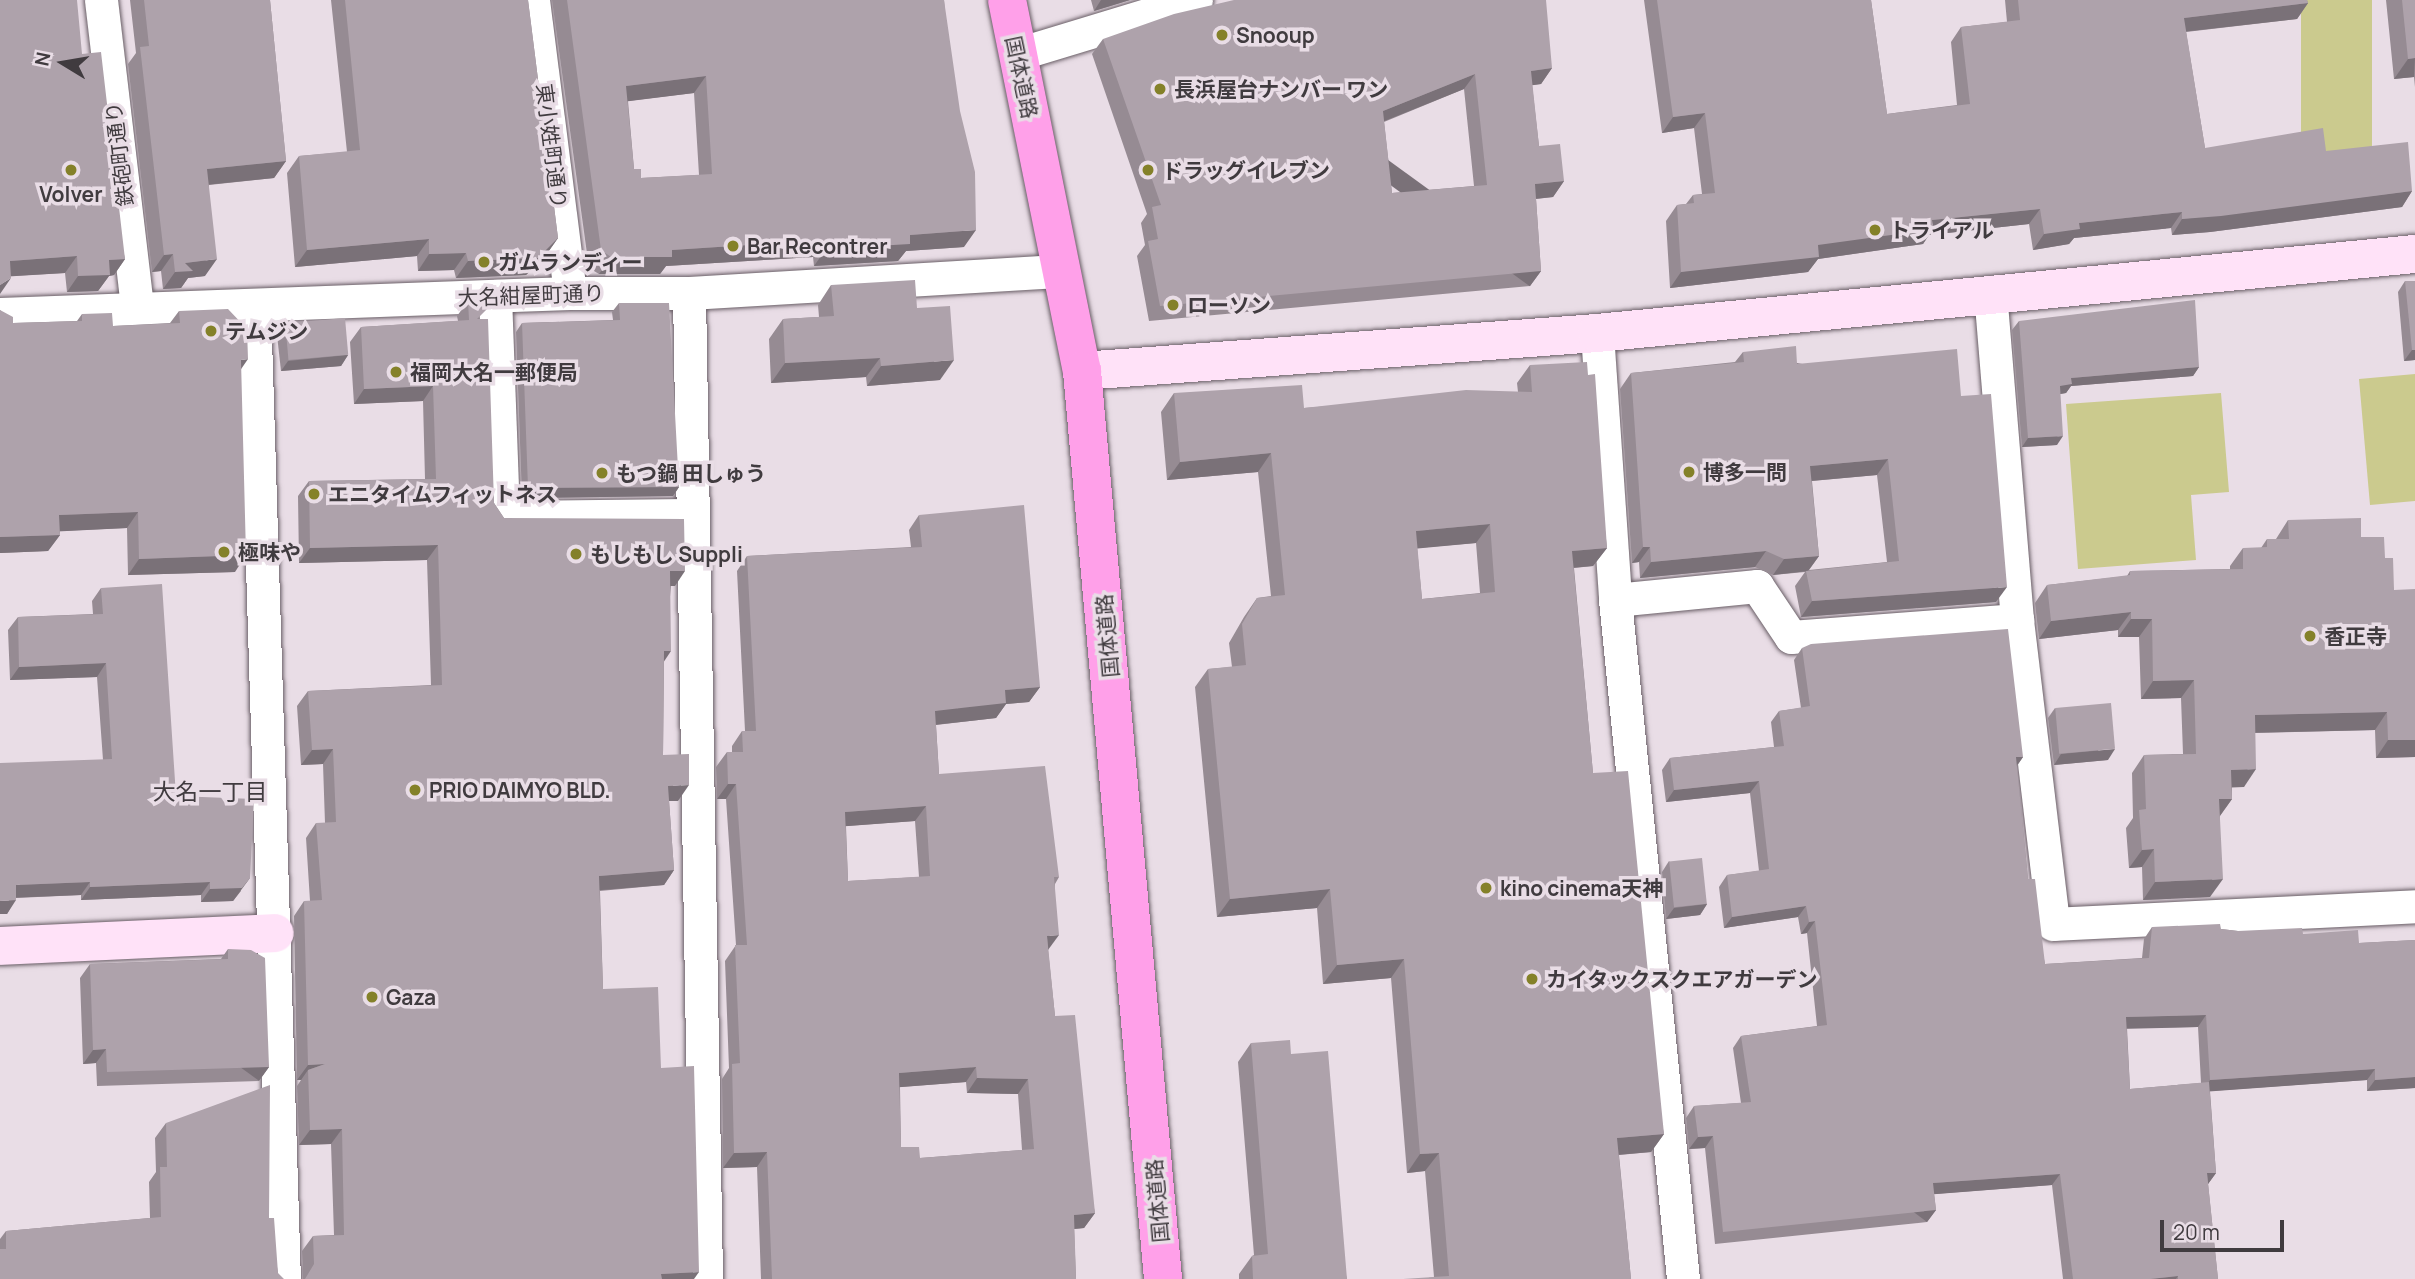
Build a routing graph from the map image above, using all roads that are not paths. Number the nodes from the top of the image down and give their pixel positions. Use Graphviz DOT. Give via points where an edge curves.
graph roads {
  1 [pos="101,0"];
  2 [pos="534,0"];
  3 [pos="1007,0"];
  4 [pos="1196,0"];
  5 [pos="1018,54"];
  6 [pos="2415,254"];
  7 [pos="1062,271"];
  8 [pos="1990,292"];
  9 [pos="570,293"];
  10 [pos="689,293"];
  11 [pos="495,296"];
  12 [pos="254,304"];
  13 [pos="137,307"];
  14 [pos="0,314"];
  15 [pos="1597,333"];
  16 [pos="1082,371"];
  17 [pos="693,515"];
  18 [pos="1615,600"];
  19 [pos="2017,620"];
  20 [pos="2415,905"];
  21 [pos="275,933"];
  22 [pos="0,946"];
  23 [pos="284,1279"];
  24 [pos="706,1279"];
  25 [pos="1163,1279"];
  26 [pos="1683,1279"];
  1 -- 13 [label="street, 鉄砲町通り"];
  2 -- 9 [label="street, 東小姓町通り"];
  3 -- 5 [label="highway, 国体道路"];
  4 -- 5 [label="street"];
  5 -- 7 [label="highway, 国体道路"];
  6 -- 8 [label="street"];
  7 -- 10 [label="street, 大名紺屋町通り"];
  7 -- 16 [label="highway, 国体道路"];
  8 -- 15 [label="street"];
  8 -- 19 [label="street"];
  9 -- 10 [label="street, 大名紺屋町通り"];
  9 -- 11 [label="street, 大名紺屋町通り"];
  10 -- 17 [label="street"];
  11 -- 12 [label="street, 大名紺屋町通り"];
  11 -- 17 [label="street" via="503,517"];
  12 -- 13 [label="street, 大名紺屋町通り"];
  12 -- 21 [label="street"];
  13 -- 14 [label="street, 大名紺屋町通り"];
  15 -- 16 [label="street"];
  15 -- 18 [label="street"];
  16 -- 25 [label="highway, 国体道路"];
  17 -- 24 [label="street"];
  18 -- 19 [label="street" via="1756,586 1791,637"];
  18 -- 26 [label="street"];
  19 -- 20 [label="street" via="2053,924"];
  21 -- 22 [label="street"];
  21 -- 23 [label="street"];
}
